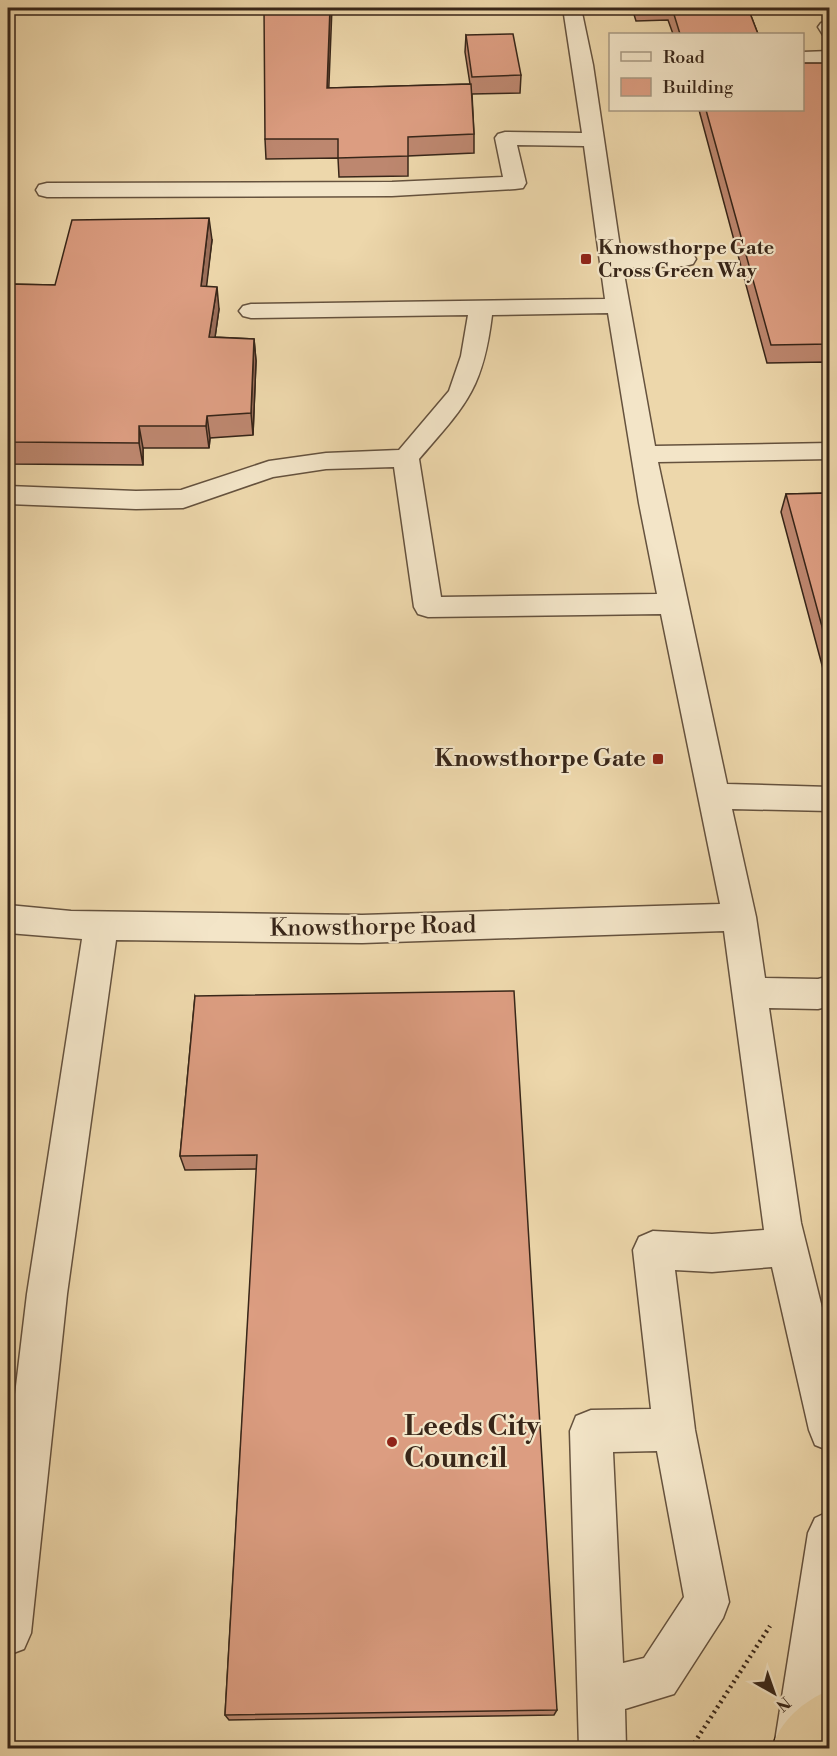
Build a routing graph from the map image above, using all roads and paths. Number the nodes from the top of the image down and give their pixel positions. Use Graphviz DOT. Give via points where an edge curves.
graph roads {
  1 [pos="572,8"];
  2 [pos="830,57"];
  3 [pos="804,58"];
  4 [pos="593,140"];
  5 [pos="47,190"];
  6 [pos="685,259"];
  7 [pos="611,261"];
  8 [pos="618,306"];
  9 [pos="481,307"];
  10 [pos="251,311"];
  11 [pos="830,451"];
  12 [pos="644,454"];
  13 [pos="406,458"];
  14 [pos="8,495"];
  15 [pos="673,604"];
  16 [pos="714,797"];
  17 [pos="830,799"];
  18 [pos="739,917"];
  19 [pos="8,919"];
  20 [pos="100,926"];
  21 [pos="830,991"];
  22 [pos="749,992"];
  23 [pos="788,1247"];
  24 [pos="674,1430"];
  25 [pos="830,1430"];
  26 [pos="830,1533"];
  27 [pos="820,1585"];
  28 [pos="8,1633"];
  29 [pos="600,1692"];
  30 [pos="808,1734"];
  31 [pos="603,1749"];
  32 [pos="691,1749"];
  1 -- 4 [label="street" via="592,65"];
  2 -- 3 [label="street"];
  4 -- 5 [label="street" via="505,138 515,183 392,189"];
  4 -- 7 [label="street"];
  6 -- 7 [label="street"];
  7 -- 8 [label="street"];
  8 -- 9 [label="street"];
  8 -- 12 [label="street"];
  9 -- 10 [label="street"];
  9 -- 13 [label="street" via="469,373 456,399"];
  11 -- 12 [label="street"];
  12 -- 15 [label="street"];
  13 -- 14 [label="street" via="326,461 269,469 183,499"];
  13 -- 15 [label="street" via="428,607"];
  15 -- 16 [label="street"];
  16 -- 17 [label="street"];
  16 -- 18 [label="street"];
  18 -- 20 [label="street, Knowsthorpe Road" via="362,929"];
  18 -- 22 [label="street"];
  19 -- 20 [label="street, Knowsthorpe Road"];
  20 -- 28 [label="street" via="47,1294"];
  21 -- 22 [label="street"];
  22 -- 23 [label="street"];
  23 -- 24 [label="street" via="712,1253 653,1250"];
  23 -- 25 [label="street"];
  24 -- 29 [label="street" via="707,1602 658,1678"];
  24 -- 29 [label="street" via="591,1431"];
  26 -- 27 [label="street"];
  27 -- 30 [label="street"];
  27 -- 32 [label="path" via="796,1588"];
  29 -- 31 [label="street"];
}
